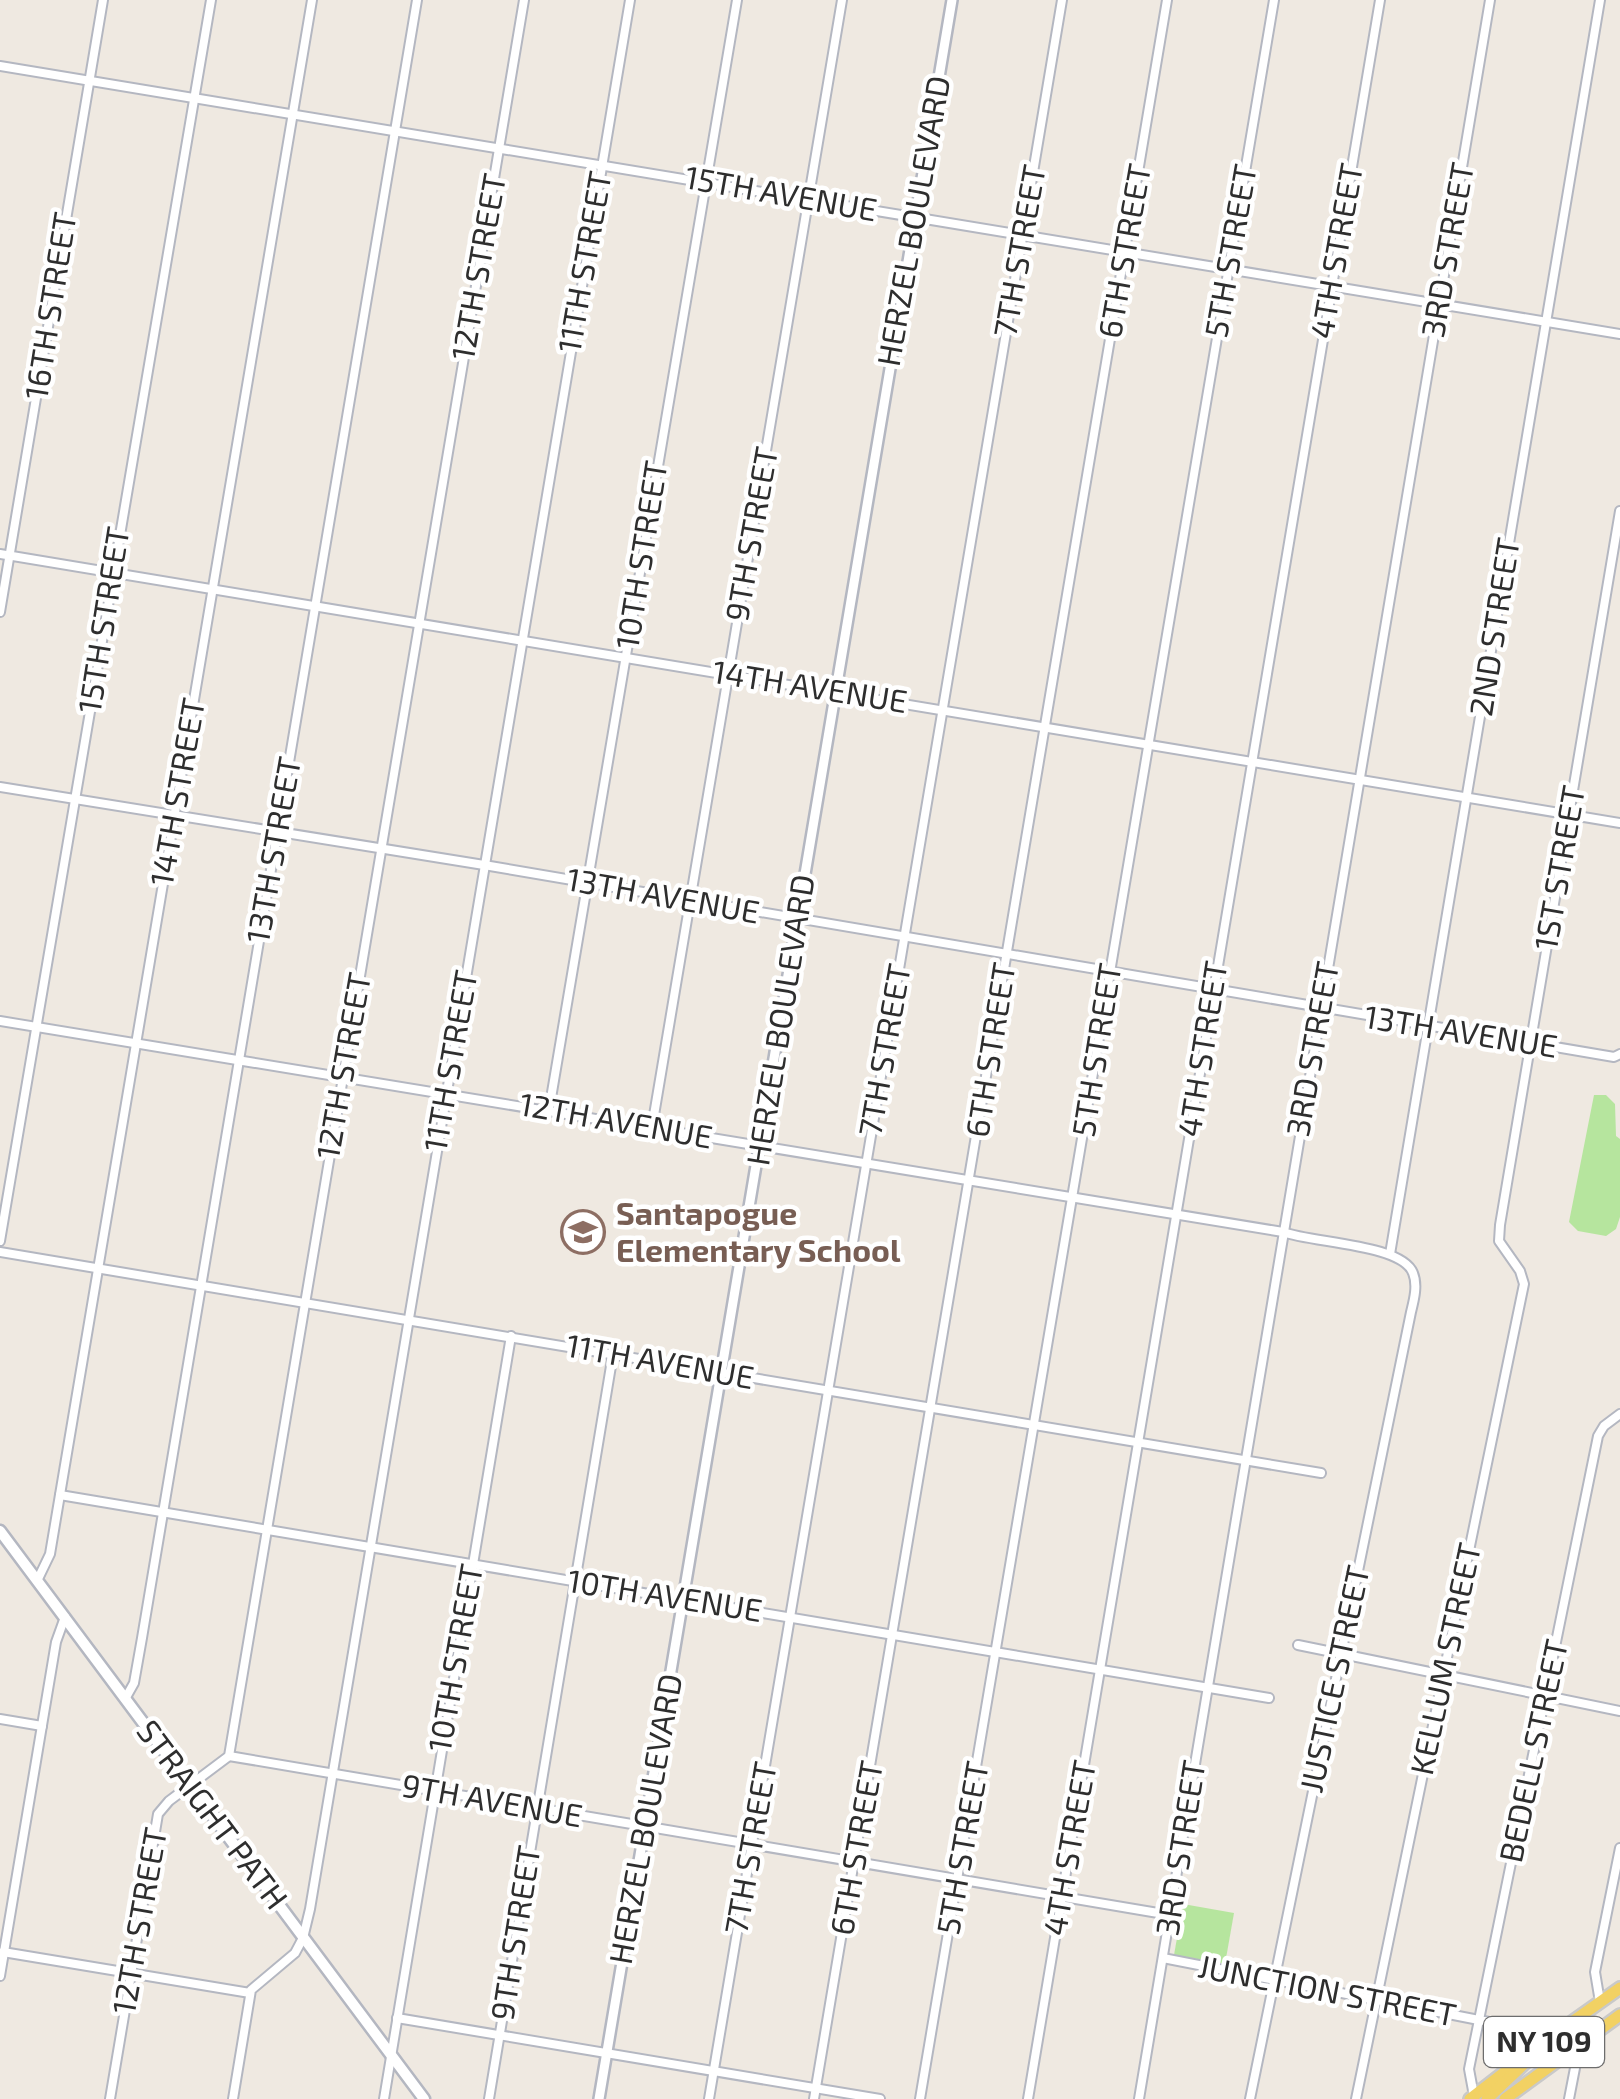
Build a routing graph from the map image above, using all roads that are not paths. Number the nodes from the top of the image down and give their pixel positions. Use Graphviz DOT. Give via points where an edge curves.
graph roads {
  1 [pos="103,0"];
  2 [pos="211,0"];
  3 [pos="312,0"];
  4 [pos="418,0"];
  5 [pos="524,0"];
  6 [pos="630,0"];
  7 [pos="737,0"];
  8 [pos="842,0"];
  9 [pos="952,0"];
  10 [pos="1062,0"];
  11 [pos="1167,0"];
  12 [pos="1274,0"];
  13 [pos="1380,0"];
  14 [pos="1490,0"];
  15 [pos="1600,0"];
  16 [pos="0,66"];
  17 [pos="88,80"];
  18 [pos="194,96"];
  19 [pos="292,114"];
  20 [pos="395,130"];
  21 [pos="500,147"];
  22 [pos="602,164"];
  23 [pos="707,181"];
  24 [pos="808,198"];
  25 [pos="914,216"];
  26 [pos="1023,235"];
  27 [pos="1125,252"];
  28 [pos="1228,268"];
  29 [pos="1331,286"];
  30 [pos="1439,304"];
  31 [pos="1546,322"];
  32 [pos="1620,334"];
  33 [pos="1620,511"];
  34 [pos="5,554"];
  35 [pos="112,572"];
  36 [pos="212,589"];
  37 [pos="315,606"];
  38 [pos="0,612"];
  39 [pos="418,621"];
  40 [pos="522,639"];
  41 [pos="626,656"];
  42 [pos="728,674"];
  43 [pos="834,691"];
  44 [pos="943,709"];
  45 [pos="1045,726"];
  46 [pos="1148,743"];
  47 [pos="1252,760"];
  48 [pos="1358,779"];
  49 [pos="0,787"];
  50 [pos="1466,798"];
  51 [pos="74,800"];
  52 [pos="174,815"];
  53 [pos="1569,815"];
  54 [pos="1620,823"];
  55 [pos="278,832"];
  56 [pos="381,848"];
  57 [pos="484,865"];
  58 [pos="587,883"];
  59 [pos="689,900"];
  60 [pos="798,918"];
  61 [pos="904,936"];
  62 [pos="1007,953"];
  63 [pos="1110,971"];
  64 [pos="1213,988"];
  65 [pos="1320,1008"];
  66 [pos="0,1021"];
  67 [pos="36,1026"];
  68 [pos="1428,1026"];
  69 [pos="136,1043"];
  70 [pos="1530,1043"];
  71 [pos="1620,1054"];
  72 [pos="239,1059"];
  73 [pos="342,1076"];
  74 [pos="446,1092"];
  75 [pos="549,1110"];
  76 [pos="652,1127"];
  77 [pos="760,1146"];
  78 [pos="866,1164"];
  79 [pos="970,1181"];
  80 [pos="1072,1198"];
  81 [pos="1176,1214"];
  82 [pos="1500,1224"];
  83 [pos="1282,1232"];
  84 [pos="0,1241"];
  85 [pos="0,1252"];
  86 [pos="1390,1254"];
  87 [pos="1406,1262"];
  88 [pos="98,1269"];
  89 [pos="202,1286"];
  90 [pos="304,1302"];
  91 [pos="408,1319"];
  92 [pos="511,1336"];
  93 [pos="613,1354"];
  94 [pos="721,1374"];
  95 [pos="828,1390"];
  96 [pos="931,1408"];
  97 [pos="1620,1414"];
  98 [pos="1034,1425"];
  99 [pos="1138,1442"];
  100 [pos="1246,1459"];
  101 [pos="1321,1472"];
  102 [pos="60,1495"];
  103 [pos="164,1513"];
  104 [pos="266,1529"];
  105 [pos="0,1530"];
  106 [pos="369,1546"];
  107 [pos="472,1563"];
  108 [pos="37,1581"];
  109 [pos="575,1582"];
  110 [pos="683,1598"];
  111 [pos="790,1617"];
  112 [pos="64,1618"];
  113 [pos="893,1634"];
  114 [pos="1298,1645"];
  115 [pos="997,1652"];
  116 [pos="1340,1653"];
  117 [pos="1100,1670"];
  118 [pos="1443,1674"];
  119 [pos="1208,1688"];
  120 [pos="1545,1695"];
  121 [pos="1269,1698"];
  122 [pos="125,1699"];
  123 [pos="1620,1710"];
  124 [pos="0,1719"];
  125 [pos="42,1726"];
  126 [pos="229,1756"];
  127 [pos="332,1774"];
  128 [pos="190,1785"];
  129 [pos="434,1791"];
  130 [pos="537,1808"];
  131 [pos="645,1827"];
  132 [pos="752,1845"];
  133 [pos="1620,1848"];
  134 [pos="855,1862"];
  135 [pos="958,1878"];
  136 [pos="1061,1896"];
  137 [pos="1170,1915"];
  138 [pos="303,1938"];
  139 [pos="2,1952"];
  140 [pos="1163,1958"];
  141 [pos="131,1974"];
  142 [pos="0,1976"];
  143 [pos="1273,1980"];
  144 [pos="1620,1988"];
  145 [pos="250,1993"];
  146 [pos="1376,2001"];
  147 [pos="1600,2002"];
  148 [pos="1616,2016"];
  149 [pos="397,2018"];
  150 [pos="1478,2022"];
  151 [pos="499,2035"];
  152 [pos="1545,2040"];
  153 [pos="1572,2048"];
  154 [pos="606,2053"];
  155 [pos="390,2054"];
  156 [pos="713,2071"];
  157 [pos="816,2088"];
  158 [pos="1472,2098"];
  159 [pos="110,2099"];
  160 [pos="233,2099"];
  161 [pos="384,2099"];
  162 [pos="424,2099"];
  163 [pos="489,2099"];
  164 [pos="599,2099"];
  165 [pos="708,2099"];
  166 [pos="814,2099"];
  167 [pos="880,2099"];
  168 [pos="920,2099"];
  169 [pos="1028,2099"];
  170 [pos="1140,2099"];
  171 [pos="1250,2099"];
  172 [pos="1356,2099"];
  173 [pos="1487,2099"];
  174 [pos="1505,2099"];
  175 [pos="1569,2099"];
  1 -- 17 [label="street, 16TH STREET"];
  2 -- 18 [label="street, 15TH STREET"];
  3 -- 19 [label="street, 14TH STREET"];
  4 -- 20 [label="street, 13TH STREET"];
  5 -- 21 [label="street, 12TH STREET"];
  6 -- 22 [label="street, 11TH STREET"];
  7 -- 23 [label="street, 10TH STREET"];
  8 -- 24 [label="street, 9TH STREET"];
  9 -- 25 [label="street, HERZEL BOULEVARD"];
  10 -- 26 [label="street, 7TH STREET"];
  11 -- 27 [label="street, 6TH STREET"];
  12 -- 28 [label="street, 5TH STREET"];
  13 -- 29 [label="street, 4TH STREET"];
  14 -- 30 [label="street, 3RD STREET"];
  15 -- 31 [label="street, 2ND STREET"];
  16 -- 17 [label="street, 15TH AVENUE"];
  17 -- 18 [label="street, 15TH AVENUE"];
  17 -- 34 [label="street, 16TH STREET"];
  18 -- 19 [label="street, 15TH AVENUE"];
  18 -- 35 [label="street, 15TH STREET"];
  19 -- 20 [label="street, 15TH AVENUE"];
  19 -- 36 [label="street, 14TH STREET"];
  20 -- 21 [label="street, 15TH AVENUE"];
  20 -- 37 [label="street, 13TH STREET"];
  21 -- 22 [label="street, 15TH AVENUE"];
  21 -- 39 [label="street, 12TH STREET"];
  22 -- 23 [label="street, 15TH AVENUE"];
  22 -- 40 [label="street, 11TH STREET"];
  23 -- 24 [label="street, 15TH AVENUE"];
  23 -- 41 [label="street, 10TH STREET"];
  24 -- 25 [label="street, 15TH AVENUE"];
  24 -- 42 [label="street, 9TH STREET"];
  25 -- 26 [label="street, 15TH AVENUE"];
  25 -- 43 [label="street, HERZEL BOULEVARD"];
  26 -- 27 [label="street, 15TH AVENUE"];
  26 -- 44 [label="street, 7TH STREET"];
  27 -- 28 [label="street, 15TH AVENUE"];
  27 -- 45 [label="street, 6TH STREET"];
  28 -- 29 [label="street, 15TH AVENUE"];
  28 -- 46 [label="street, 5TH STREET"];
  29 -- 30 [label="street, 15TH AVENUE"];
  29 -- 47 [label="street, 4TH STREET"];
  30 -- 31 [label="street, 15TH AVENUE"];
  30 -- 48 [label="street, 3RD STREET"];
  31 -- 32 [label="street, 15TH AVENUE"];
  31 -- 50 [label="street, 2ND STREET"];
  33 -- 53 [label="street, 1ST STREET"];
  34 -- 35 [label="street, 14TH AVENUE"];
  34 -- 38 [label="street, 16TH STREET"];
  35 -- 36 [label="street, 14TH AVENUE"];
  35 -- 51 [label="street, 15TH STREET"];
  36 -- 37 [label="street, 14TH AVENUE"];
  36 -- 52 [label="street, 14TH STREET"];
  37 -- 39 [label="street, 14TH AVENUE"];
  37 -- 55 [label="street, 13TH STREET"];
  39 -- 40 [label="street, 14TH AVENUE"];
  39 -- 56 [label="street, 12TH STREET"];
  40 -- 41 [label="street, 14TH AVENUE"];
  40 -- 57 [label="street, 11TH STREET"];
  41 -- 42 [label="street, 14TH AVENUE"];
  41 -- 58 [label="street, 10TH STREET"];
  42 -- 43 [label="street, 14TH AVENUE"];
  42 -- 59 [label="street, 9TH STREET"];
  43 -- 44 [label="street, 14TH AVENUE"];
  43 -- 60 [label="street, HERZEL BOULEVARD"];
  44 -- 45 [label="street, 14TH AVENUE"];
  44 -- 61 [label="street, 7TH STREET"];
  45 -- 46 [label="street, 14TH AVENUE"];
  45 -- 62 [label="street, 6TH STREET"];
  46 -- 47 [label="street, 14TH AVENUE"];
  46 -- 63 [label="street, 5TH STREET"];
  47 -- 48 [label="street, 14TH AVENUE"];
  47 -- 64 [label="street, 4TH STREET"];
  48 -- 50 [label="street, 14TH AVENUE"];
  48 -- 65 [label="street, 3RD STREET"];
  49 -- 51 [label="street, 13TH AVENUE"];
  50 -- 53 [label="street, 14TH AVENUE"];
  50 -- 68 [label="street, 2ND STREET"];
  51 -- 52 [label="street, 13TH AVENUE"];
  51 -- 67 [label="street, 15TH STREET"];
  52 -- 55 [label="street, 13TH AVENUE"];
  52 -- 69 [label="street, 14TH STREET"];
  53 -- 54 [label="street, 14TH AVENUE"];
  53 -- 70 [label="street, 1ST STREET"];
  55 -- 56 [label="street, 13TH AVENUE"];
  55 -- 72 [label="street, 13TH STREET"];
  56 -- 57 [label="street, 13TH AVENUE"];
  56 -- 73 [label="street, 12TH STREET"];
  57 -- 58 [label="street, 13TH AVENUE"];
  57 -- 74 [label="street, 11TH STREET"];
  58 -- 59 [label="street, 13TH AVENUE"];
  58 -- 75 [label="street, 10TH STREET"];
  59 -- 60 [label="street, 13TH AVENUE"];
  59 -- 76 [label="street, 9TH STREET"];
  60 -- 61 [label="street, 13TH AVENUE"];
  60 -- 77 [label="street, HERZEL BOULEVARD"];
  61 -- 62 [label="street, 13TH AVENUE"];
  61 -- 78 [label="street, 7TH STREET"];
  62 -- 63 [label="street, 13TH AVENUE"];
  62 -- 79 [label="street, 6TH STREET"];
  63 -- 64 [label="street, 13TH AVENUE"];
  63 -- 80 [label="street, 5TH STREET"];
  64 -- 65 [label="street, 13TH AVENUE"];
  64 -- 81 [label="street, 4TH STREET"];
  65 -- 68 [label="street, 13TH AVENUE"];
  65 -- 83 [label="street, 3RD STREET"];
  66 -- 67 [label="street, 12TH AVENUE"];
  67 -- 69 [label="street, 12TH AVENUE"];
  67 -- 84 [label="street, 15TH STREET"];
  68 -- 70 [label="street, 13TH AVENUE"];
  68 -- 86 [label="street, 2ND STREET"];
  69 -- 72 [label="street, 12TH AVENUE"];
  69 -- 88 [label="street, 14TH STREET"];
  70 -- 71 [label="street, 13TH AVENUE"];
  70 -- 82 [label="street, 1ST STREET"];
  72 -- 73 [label="street, 12TH AVENUE"];
  72 -- 89 [label="street, 13TH STREET"];
  73 -- 74 [label="street, 12TH AVENUE"];
  73 -- 90 [label="street, 12TH STREET"];
  74 -- 75 [label="street, 12TH AVENUE"];
  74 -- 91 [label="street, 11TH STREET"];
  75 -- 76 [label="street, 12TH AVENUE"];
  76 -- 77 [label="street, 12TH AVENUE"];
  77 -- 78 [label="street, 12TH AVENUE"];
  77 -- 94 [label="street, HERZEL BOULEVARD"];
  78 -- 79 [label="street, 12TH AVENUE"];
  78 -- 95 [label="street, 7TH STREET"];
  79 -- 80 [label="street, 12TH AVENUE"];
  79 -- 96 [label="street, 6TH STREET"];
  80 -- 81 [label="street, 12TH AVENUE"];
  80 -- 98 [label="street, 5TH STREET"];
  81 -- 83 [label="street, 12TH AVENUE"];
  81 -- 99 [label="street, 4TH STREET"];
  82 -- 118 [label="street, KELLUM STREET" via="1499,1241 1524,1284"];
  83 -- 86 [label="street, 12TH AVENUE"];
  83 -- 100 [label="street, 3RD STREET"];
  85 -- 88 [label="street, 11TH AVENUE"];
  86 -- 87 [label="street, 12TH AVENUE"];
  87 -- 116 [label="street, JUSTICE STREET" via="1414,1276 1413,1302"];
  88 -- 89 [label="street, 11TH AVENUE"];
  88 -- 102 [label="street, 14TH STREET"];
  89 -- 90 [label="street, 11TH AVENUE"];
  89 -- 103 [label="street, 13TH STREET"];
  90 -- 91 [label="street, 11TH AVENUE"];
  90 -- 104 [label="street, 12TH STREET"];
  91 -- 92 [label="street, 11TH AVENUE"];
  91 -- 106 [label="street, 11TH STREET"];
  92 -- 93 [label="street, 11TH AVENUE"];
  92 -- 107 [label="street, 10TH STREET"];
  93 -- 94 [label="street, 11TH AVENUE"];
  93 -- 109 [label="street, 9TH STREET"];
  94 -- 95 [label="street, 11TH AVENUE"];
  94 -- 110 [label="street, HERZEL BOULEVARD"];
  95 -- 96 [label="street, 11TH AVENUE"];
  95 -- 111 [label="street, 7TH STREET"];
  96 -- 98 [label="street, 11TH AVENUE"];
  96 -- 113 [label="street, 6TH STREET"];
  97 -- 120 [label="street, BEDELL STREET" via="1598,1436"];
  98 -- 99 [label="street, 11TH AVENUE"];
  98 -- 115 [label="street, 5TH STREET"];
  99 -- 100 [label="street, 11TH AVENUE"];
  99 -- 117 [label="street, 4TH STREET"];
  100 -- 101 [label="street, 11TH AVENUE"];
  100 -- 119 [label="street, 3RD STREET"];
  102 -- 103 [label="street, 10TH AVENUE"];
  102 -- 108 [label="street, 14TH STREET" via="49,1558"];
  103 -- 104 [label="street, 10TH AVENUE"];
  103 -- 122 [label="street, 13TH STREET" via="136,1676"];
  104 -- 106 [label="street, 10TH AVENUE"];
  104 -- 126 [label="street, 12TH STREET"];
  105 -- 108 [label="main road, STRAIGHT PATH"];
  106 -- 107 [label="street, 10TH AVENUE"];
  106 -- 127 [label="street, 11TH STREET"];
  107 -- 109 [label="street, 10TH AVENUE"];
  107 -- 129 [label="street, 10TH STREET"];
  108 -- 112 [label="main road, STRAIGHT PATH"];
  109 -- 110 [label="street, 10TH AVENUE"];
  109 -- 130 [label="street, 9TH STREET"];
  110 -- 111 [label="street, 10TH AVENUE"];
  110 -- 131 [label="street, HERZEL BOULEVARD"];
  111 -- 113 [label="street, 10TH AVENUE"];
  111 -- 132 [label="street, 7TH STREET"];
  112 -- 122 [label="main road, STRAIGHT PATH"];
  112 -- 125 [label="street"];
  113 -- 115 [label="street, 10TH AVENUE"];
  113 -- 134 [label="street, 6TH STREET"];
  114 -- 116 [label="street"];
  115 -- 117 [label="street, 10TH AVENUE"];
  115 -- 135 [label="street, 5TH STREET"];
  116 -- 118 [label="street"];
  116 -- 143 [label="street, JUSTICE STREET"];
  117 -- 119 [label="street, 10TH AVENUE"];
  117 -- 136 [label="street, 4TH STREET"];
  118 -- 120 [label="street"];
  118 -- 146 [label="street, KELLUM STREET"];
  119 -- 121 [label="street, 10TH AVENUE"];
  119 -- 137 [label="street, 3RD STREET"];
  120 -- 123 [label="street"];
  120 -- 150 [label="street, BEDELL STREET"];
  122 -- 128 [label="main road, STRAIGHT PATH"];
  124 -- 125 [label="street"];
  125 -- 139 [label="street"];
  126 -- 127 [label="street, 9TH AVENUE"];
  126 -- 128 [label="street, 12TH STREET"];
  127 -- 129 [label="street, 9TH AVENUE"];
  127 -- 138 [label="street, 11TH STREET"];
  128 -- 138 [label="main road, STRAIGHT PATH"];
  128 -- 141 [label="street, 12TH STREET" via="158,1814"];
  129 -- 130 [label="street, 9TH AVENUE"];
  129 -- 149 [label="street, 10TH STREET"];
  130 -- 131 [label="street, 9TH AVENUE"];
  130 -- 151 [label="street, 9TH STREET"];
  131 -- 132 [label="street, 9TH AVENUE"];
  131 -- 154 [label="street, HERZEL BOULEVARD"];
  132 -- 134 [label="street, 9TH AVENUE"];
  132 -- 156 [label="street, 7TH STREET"];
  133 -- 147 [label="street" via="1596,1972"];
  134 -- 135 [label="street, 9TH AVENUE"];
  134 -- 157 [label="street, 6TH STREET"];
  135 -- 136 [label="street, 9TH AVENUE"];
  135 -- 168 [label="street, 5TH STREET"];
  136 -- 137 [label="street, 9TH AVENUE"];
  136 -- 169 [label="street, 4TH STREET"];
  137 -- 140 [label="street, 3RD STREET"];
  138 -- 145 [label="street"];
  138 -- 155 [label="main road, STRAIGHT PATH"];
  139 -- 141 [label="street"];
  139 -- 142 [label="street"];
  140 -- 143 [label="street, JUNCTION STREET"];
  140 -- 170 [label="street, 3RD STREET"];
  141 -- 145 [label="street"];
  141 -- 159 [label="street, 12TH STREET"];
  143 -- 146 [label="street, JUNCTION STREET"];
  143 -- 171 [label="street, JUSTICE STREET"];
  144 -- 147 [label="main road, NY 109"];
  145 -- 160 [label="street"];
  146 -- 150 [label="street, JUNCTION STREET"];
  146 -- 172 [label="street, KELLUM STREET"];
  147 -- 152 [label="main road, NY 109"];
  148 -- 153 [label="main road, NY 109"];
  149 -- 151 [label="street"];
  149 -- 155 [label="street, 10TH STREET"];
  150 -- 152 [label="street, JUNCTION STREET"];
  150 -- 158 [label="street, BEDELL STREET" via="1469,2068"];
  151 -- 154 [label="street"];
  151 -- 163 [label="street, 9TH STREET"];
  152 -- 158 [label="main road, NY 109"];
  152 -- 173 [label="main road"];
  153 -- 174 [label="main road, NY 109"];
  153 -- 175 [label="street"];
  154 -- 156 [label="street"];
  154 -- 164 [label="street, HERZEL BOULEVARD"];
  155 -- 161 [label="street, 10TH STREET"];
  155 -- 162 [label="main road, STRAIGHT PATH"];
  156 -- 157 [label="street"];
  156 -- 165 [label="street, 7TH STREET"];
  157 -- 166 [label="street, 6TH STREET"];
  157 -- 167 [label="street"];
}
